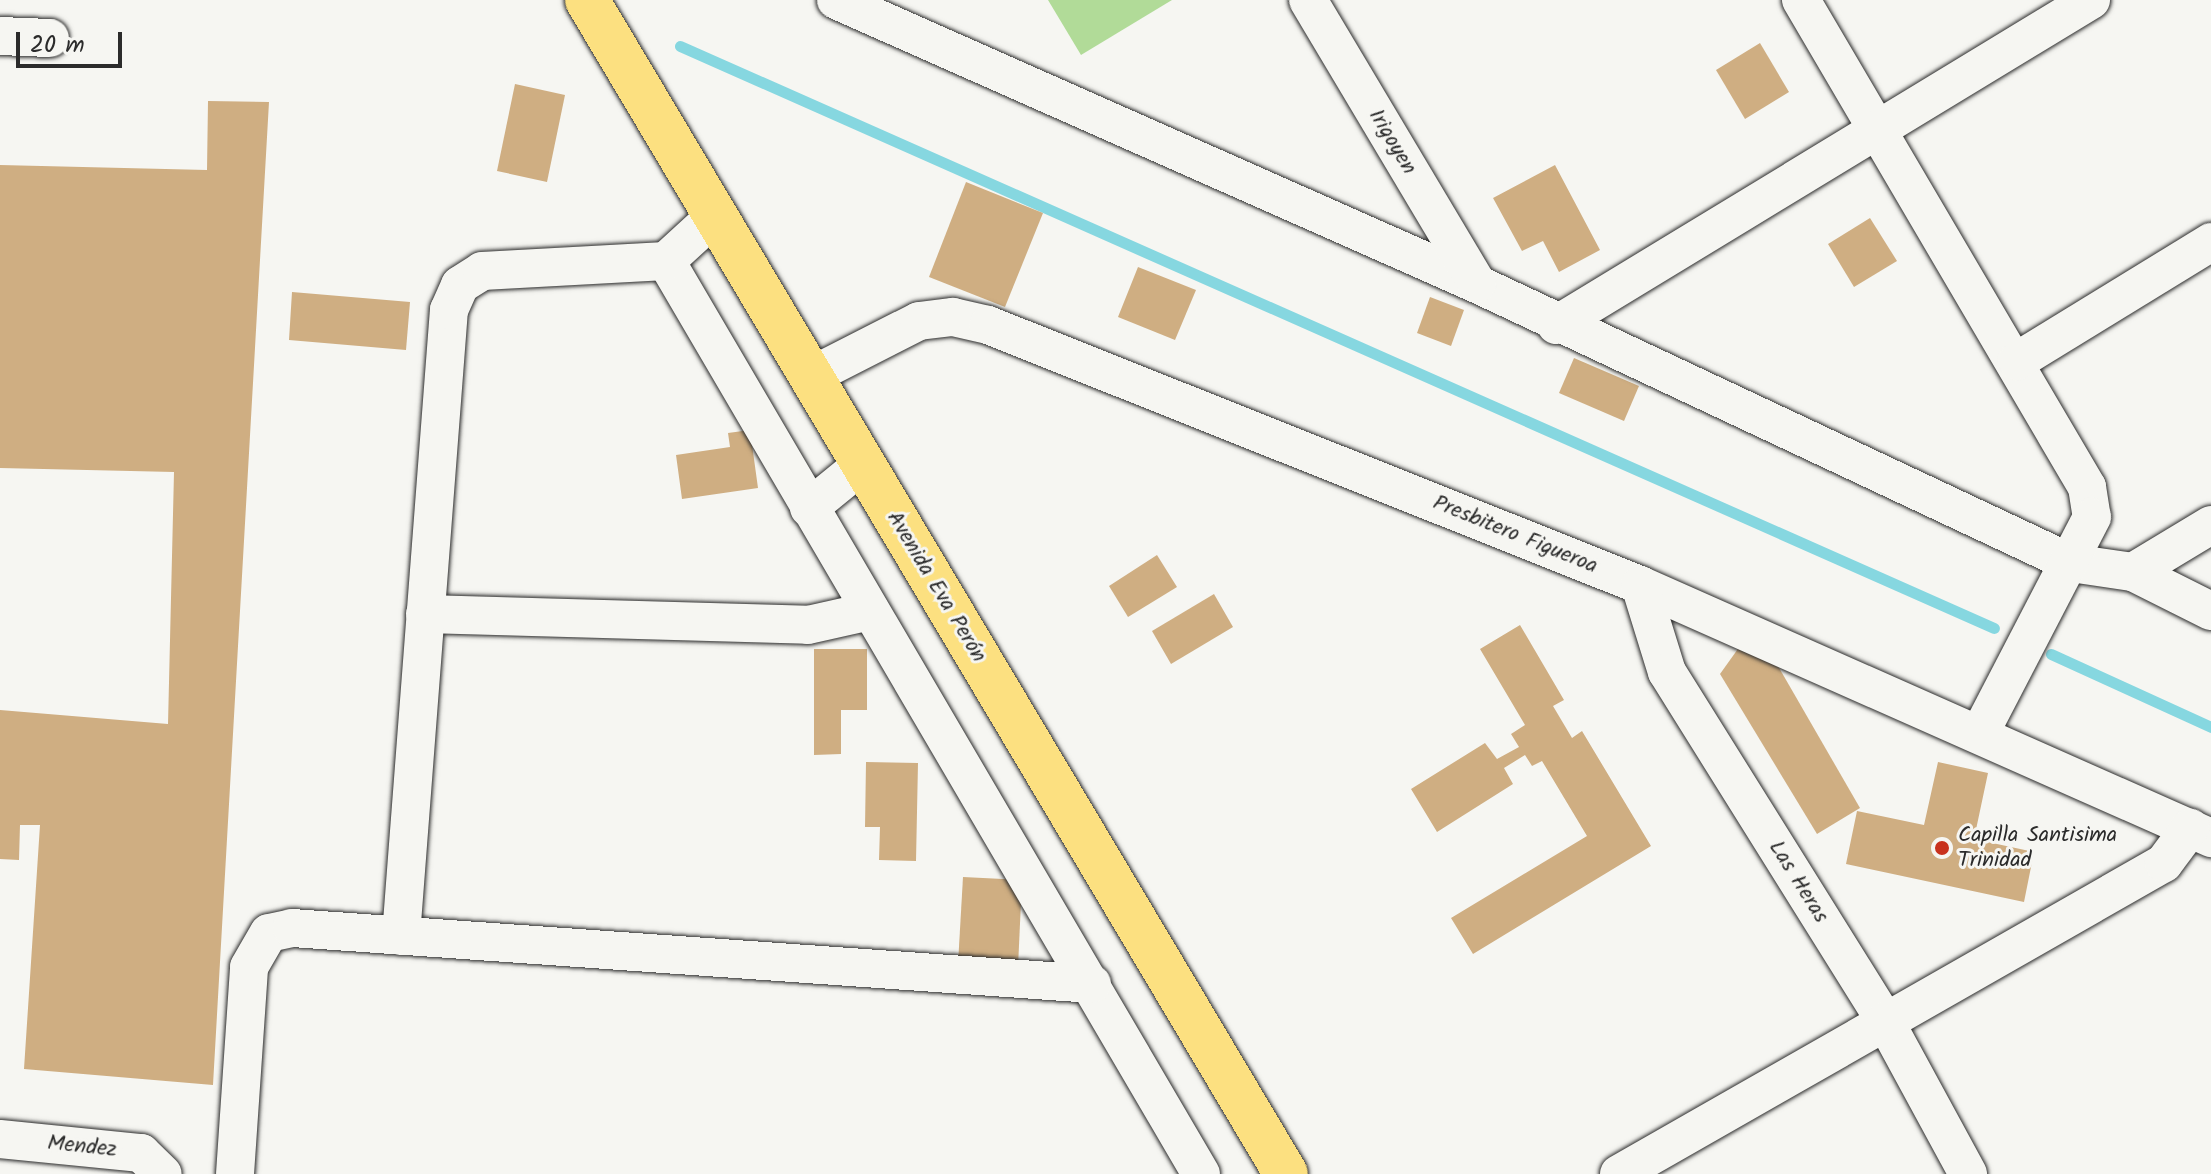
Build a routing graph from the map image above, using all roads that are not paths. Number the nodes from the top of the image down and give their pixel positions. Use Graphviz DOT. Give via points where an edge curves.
graph roads {
  1 [pos="587,0"];
  2 [pos="836,0"];
  3 [pos="1308,0"];
  4 [pos="1801,0"];
  5 [pos="2091,0"];
  6 [pos="0,36"];
  7 [pos="50,38"];
  8 [pos="1880,129"];
  9 [pos="714,217"];
  10 [pos="2211,242"];
  11 [pos="666,261"];
  12 [pos="1477,284"];
  13 [pos="1556,325"];
  14 [pos="2017,361"];
  15 [pos="811,376"];
  16 [pos="863,464"];
  17 [pos="809,508"];
  18 [pos="2211,525"];
  19 [pos="2071,563"];
  20 [pos="2133,572"];
  21 [pos="1640,585"];
  22 [pos="870,611"];
  23 [pos="2211,611"];
  24 [pos="425,614"];
  25 [pos="1981,731"];
  26 [pos="2200,833"];
  27 [pos="401,936"];
  28 [pos="1092,984"];
  29 [pos="1885,1021"];
  30 [pos="0,1139"];
  31 [pos="162,1169"];
  32 [pos="235,1174"];
  33 [pos="1201,1174"];
  34 [pos="1286,1174"];
  35 [pos="1619,1174"];
  36 [pos="1968,1174"];
  1 -- 9 [label="main road, Avenida Eva Perón"];
  2 -- 12 [label="street"];
  3 -- 12 [label="street, Irigoyen"];
  4 -- 8 [label="street"];
  5 -- 8 [label="street"];
  6 -- 7 [label="street"];
  8 -- 13 [label="street"];
  8 -- 14 [label="street"];
  9 -- 11 [label="street"];
  9 -- 15 [label="main road, Avenida Eva Perón"];
  10 -- 14 [label="street"];
  11 -- 17 [label="street"];
  11 -- 24 [label="street" via="482,271 460,285 449,310"];
  12 -- 13 [label="street"];
  13 -- 19 [label="street"];
  14 -- 19 [label="street" via="2087,487 2092,517"];
  15 -- 16 [label="main road, Avenida Eva Perón"];
  15 -- 21 [label="street, Presbitero Figueroa" via="919,321 953,317 988,325"];
  16 -- 17 [label="street"];
  16 -- 34 [label="main road, Avenida Eva Perón"];
  17 -- 22 [label="street"];
  18 -- 20 [label="street"];
  19 -- 20 [label="street"];
  19 -- 25 [label="street"];
  20 -- 23 [label="street"];
  21 -- 25 [label="street, Presbitero Figueroa"];
  21 -- 29 [label="street, Las Heras" via="1667,672"];
  22 -- 24 [label="street" via="808,625"];
  22 -- 28 [label="street"];
  24 -- 27 [label="street"];
  25 -- 26 [label="street, Presbitero Figueroa"];
  26 -- 29 [label="street" via="2164,863"];
  27 -- 28 [label="street"];
  27 -- 32 [label="street" via="292,928 255,946"];
  28 -- 33 [label="street"];
  29 -- 35 [label="street"];
  29 -- 36 [label="street, Las Heras"];
  30 -- 31 [label="street, Mendez" via="141,1153"];
}
